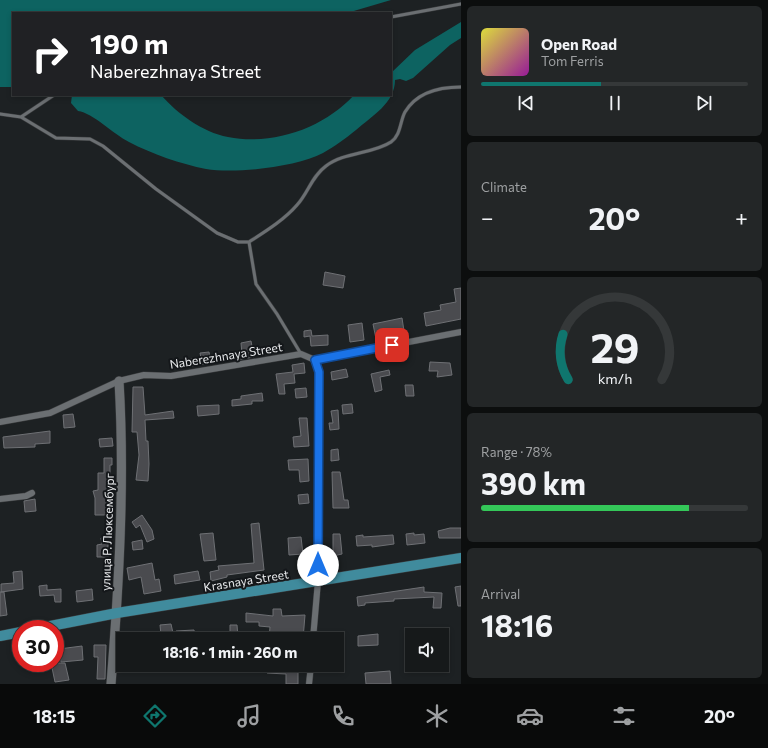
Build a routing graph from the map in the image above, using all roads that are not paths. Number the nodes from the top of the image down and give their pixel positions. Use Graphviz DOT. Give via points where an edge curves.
graph roads {
  1 [pos="461,4"];
  2 [pos="392,17"];
  3 [pos="461,87"];
  4 [pos="52,96"];
  5 [pos="0,114"];
  6 [pos="21,117"];
  7 [pos="249,242"];
  8 [pos="461,332"];
  9 [pos="301,354"];
  10 [pos="315,360"];
  11 [pos="119,381"];
  12 [pos="0,422"];
  13 [pos="32,493"];
  14 [pos="0,499"];
  15 [pos="461,558"];
  16 [pos="318,581"];
  17 [pos="117,613"];
  18 [pos="64,623"];
  19 [pos="314,632"];
  20 [pos="12,634"];
  21 [pos="0,636"];
  22 [pos="310,672"];
  23 [pos="111,684"];
  24 [pos="309,684"];
  1 -- 2 [label="lane"];
  3 -- 7 [label="lane" via="445,87 429,92 406,112 398,134 392,142 326,165 317,174 298,204 276,224"];
  4 -- 6 [label="lane"];
  5 -- 6 [label="lane"];
  6 -- 7 [label="lane" via="56,138 90,139 103,146 156,189 217,233 238,242"];
  7 -- 9 [label="lane" via="256,284"];
  8 -- 10 [label="street"];
  9 -- 10 [label="street, Naberezhnaya Street"];
  9 -- 11 [label="street, Naberezhnaya Street" via="171,376 144,375"];
  10 -- 16 [label="street" via="319,372"];
  11 -- 12 [label="street, Naberezhnaya Street" via="50,412"];
  11 -- 17 [label="street, улица Р. Люксембург" via="122,440"];
  13 -- 14 [label="street"];
  15 -- 16 [label="main road, Krasnaya Street"];
  16 -- 17 [label="main road, Krasnaya Street"];
  16 -- 19 [label="street"];
  17 -- 18 [label="main road, Krasnaya Street"];
  17 -- 23 [label="street, улица Р. Люксембург"];
  20 -- 21 [label="main road"];
  22 -- 24 [label="street"];
}
